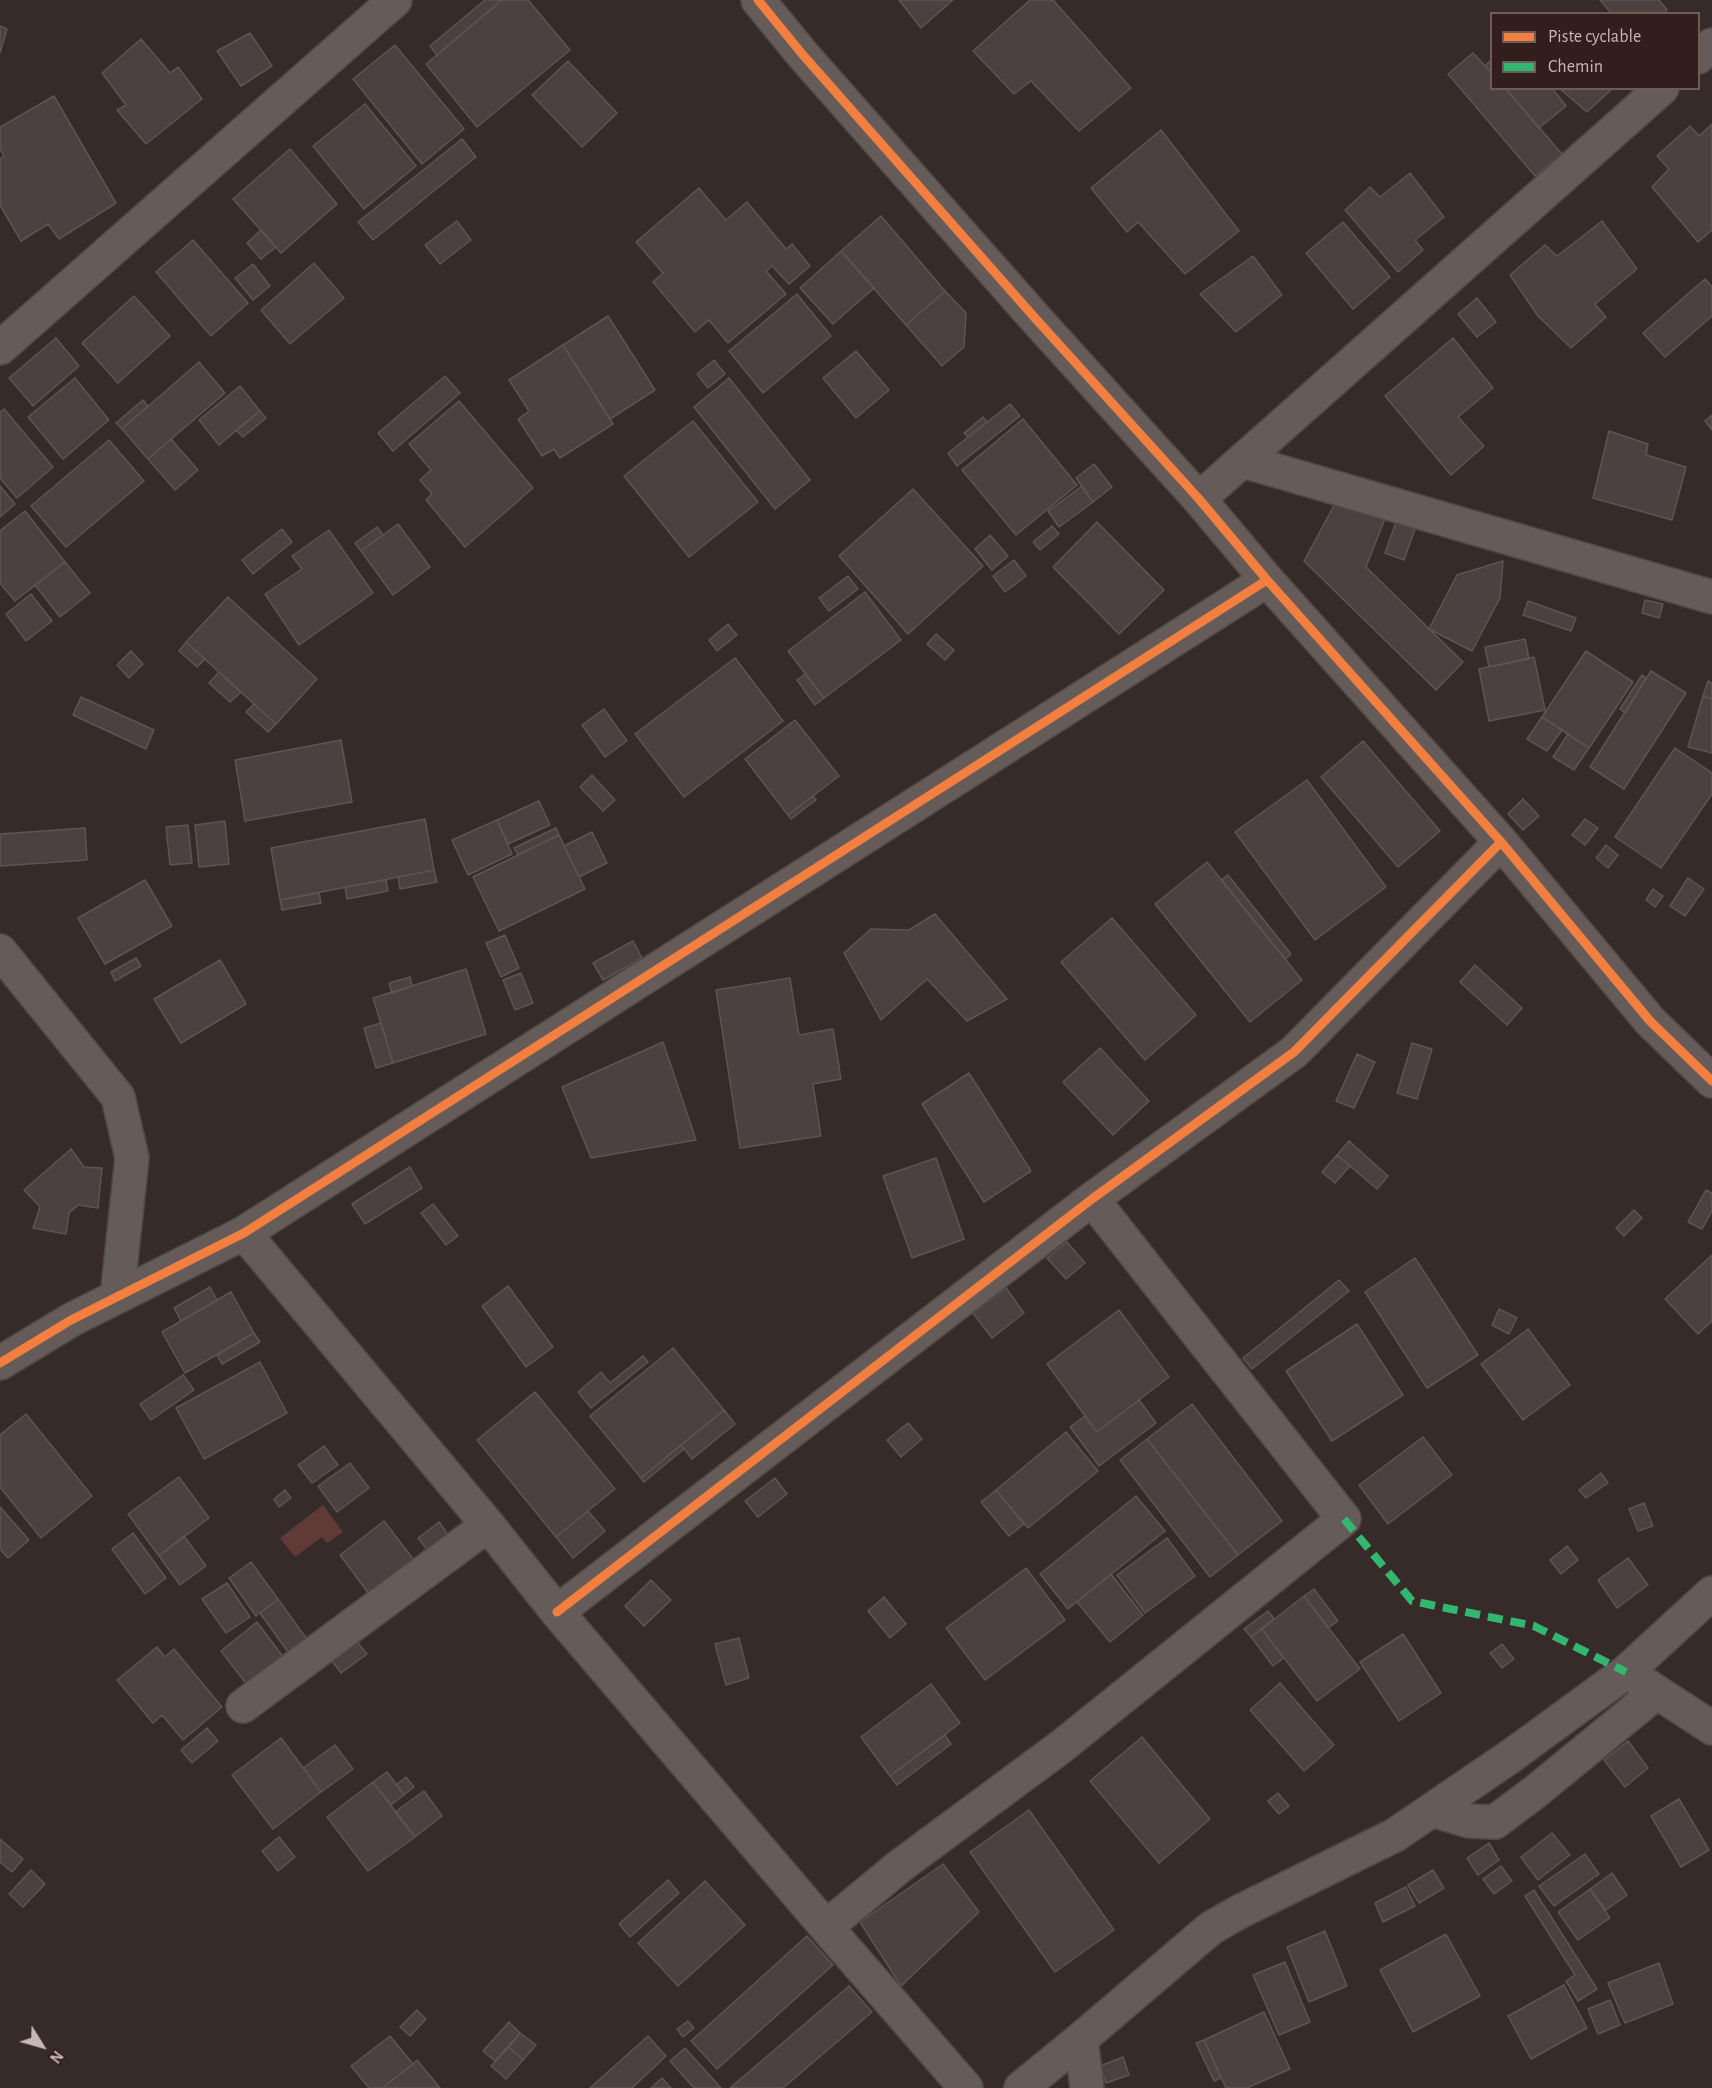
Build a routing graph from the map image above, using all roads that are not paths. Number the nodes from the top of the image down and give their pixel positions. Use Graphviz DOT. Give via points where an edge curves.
graph roads {
  1 [pos="395,0"];
  2 [pos="758,0"];
  3 [pos="1712,45"];
  4 [pos="1700,55"];
  5 [pos="1660,90"];
  6 [pos="0,348"];
  7 [pos="1243,460"];
  8 [pos="1199,499"];
  9 [pos="1267,580"];
  10 [pos="1705,586"];
  11 [pos="1501,842"];
  12 [pos="0,951"];
  13 [pos="1712,1081"];
  14 [pos="1092,1199"];
  15 [pos="244,1233"];
  16 [pos="117,1297"];
  17 [pos="0,1363"];
  18 [pos="488,1525"];
  19 [pos="1712,1593"];
  20 [pos="557,1612"];
  21 [pos="1626,1672"];
  22 [pos="1657,1692"];
  23 [pos="243,1706"];
  24 [pos="1712,1728"];
  25 [pos="1511,1756"];
  26 [pos="1535,1792"];
  27 [pos="1432,1810"];
  28 [pos="826,1927"];
  29 [pos="1081,2039"];
  30 [pos="966,2088"];
  31 [pos="1021,2088"];
  32 [pos="1087,2088"];
  1 -- 6 [label="street"];
  2 -- 8 [label="street" via="1035,318"];
  3 -- 4 [label="street"];
  5 -- 7 [label="street"];
  7 -- 8 [label="street"];
  7 -- 10 [label="street"];
  8 -- 9 [label="street"];
  9 -- 11 [label="street"];
  9 -- 15 [label="street"];
  11 -- 13 [label="street" via="1650,1021"];
  11 -- 14 [label="street" via="1294,1052"];
  12 -- 16 [label="street" via="118,1097 132,1158"];
  14 -- 20 [label="street"];
  14 -- 28 [label="street" via="1344,1519 1062,1746 900,1866"];
  15 -- 16 [label="street"];
  15 -- 18 [label="street"];
  16 -- 17 [label="street"];
  18 -- 20 [label="street"];
  18 -- 23 [label="street"];
  19 -- 21 [label="street"];
  20 -- 28 [label="street"];
  21 -- 22 [label="street"];
  21 -- 25 [label="street"];
  22 -- 24 [label="street"];
  22 -- 26 [label="street"];
  25 -- 26 [label="street"];
  25 -- 27 [label="street"];
  26 -- 27 [label="street" via="1495,1822 1469,1821"];
  27 -- 29 [label="street" via="1395,1835 1211,1928"];
  28 -- 30 [label="street"];
  29 -- 31 [label="street"];
  29 -- 32 [label="street"];
}
